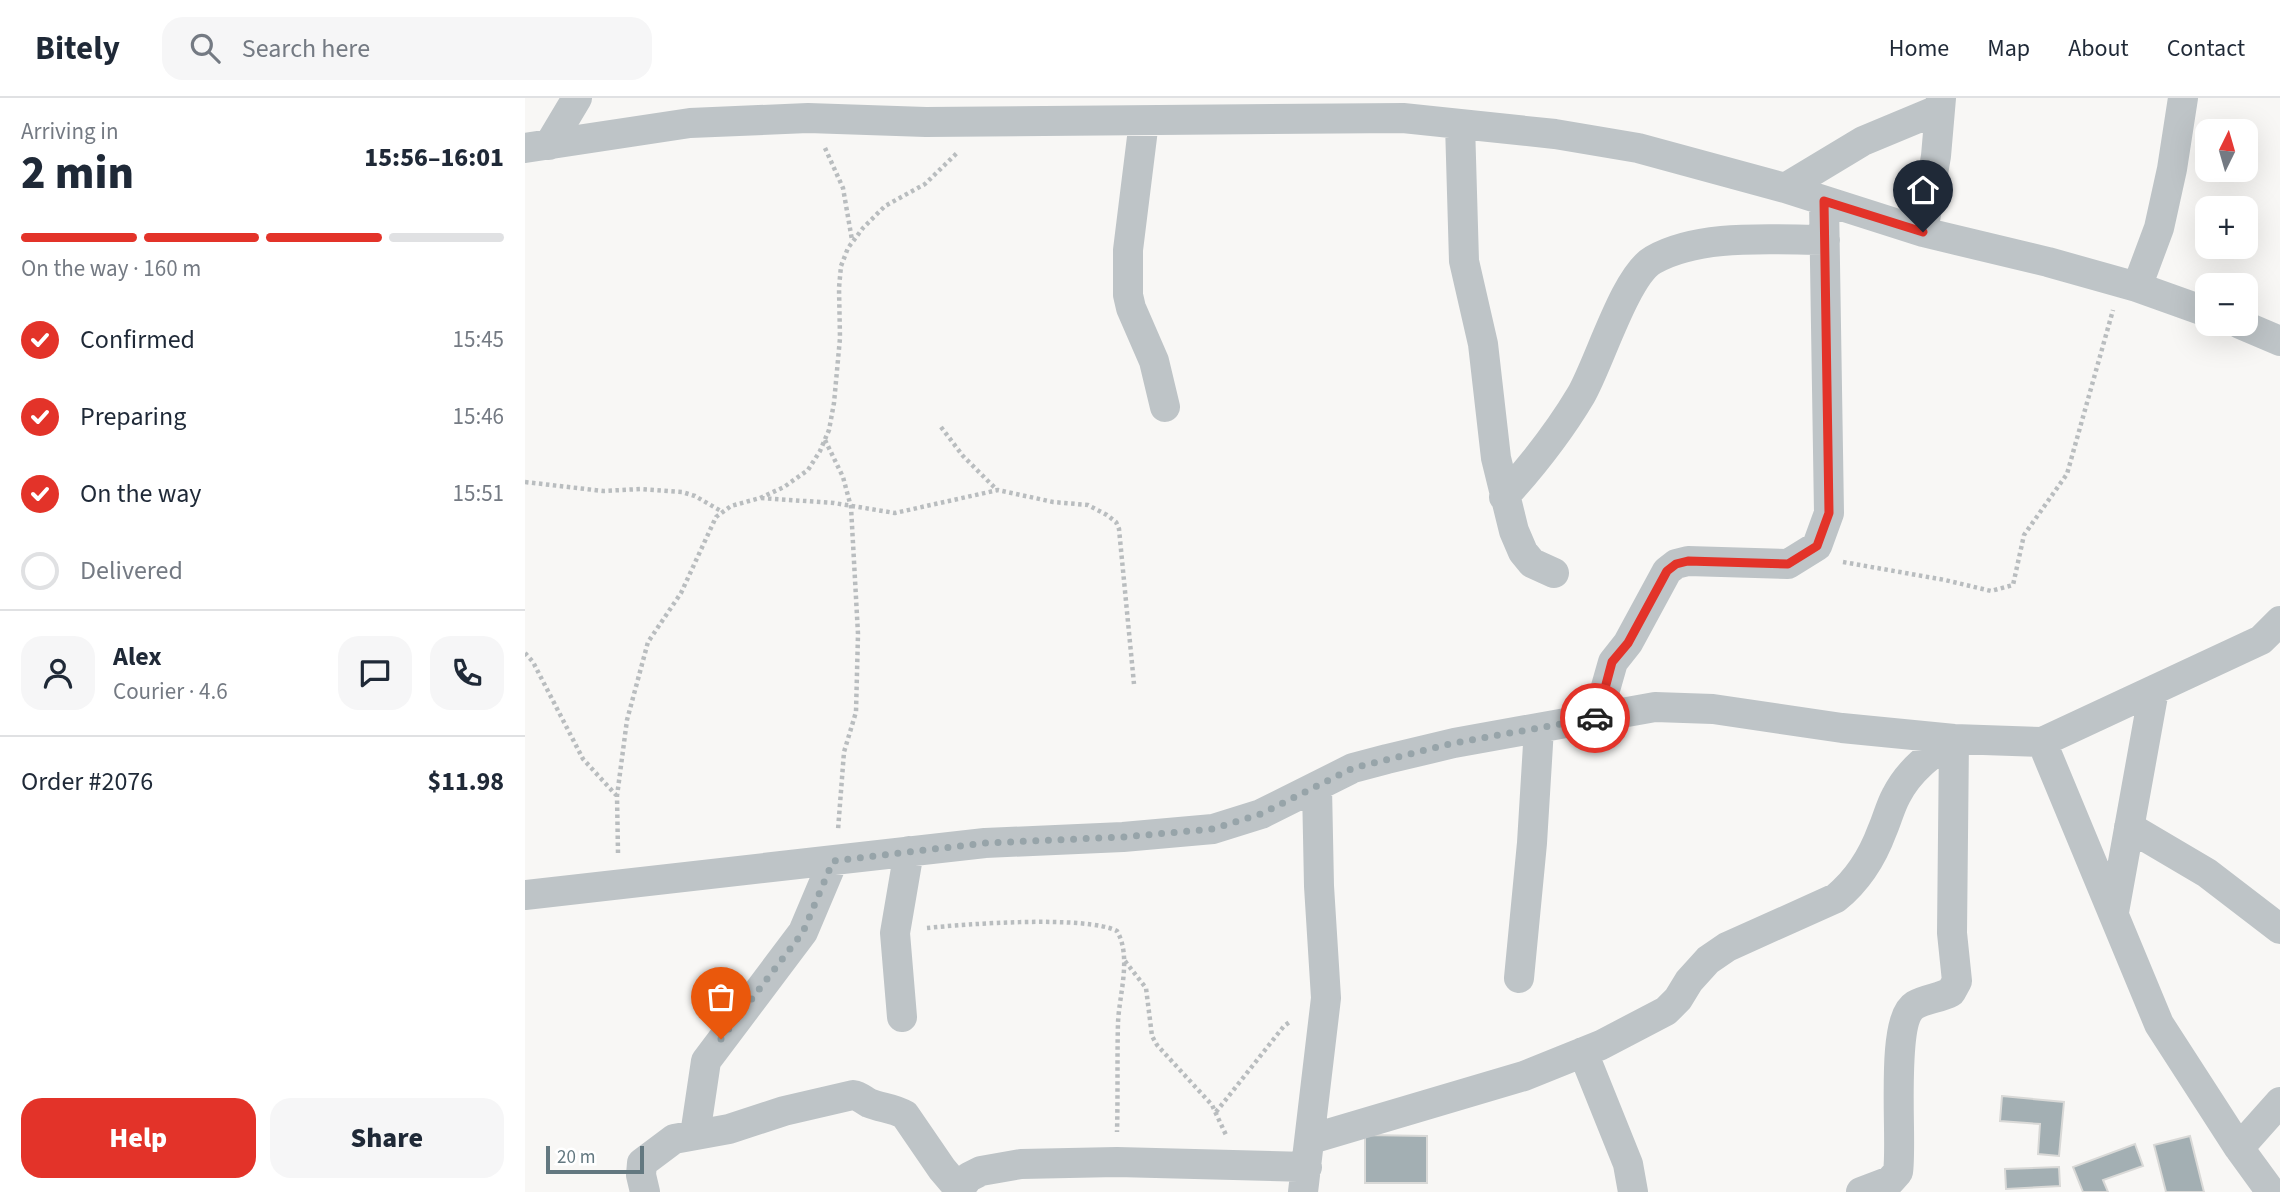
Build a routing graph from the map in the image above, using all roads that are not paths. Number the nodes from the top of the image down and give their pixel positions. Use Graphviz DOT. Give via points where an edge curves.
graph roads {
  1 [pos="577,98"];
  2 [pos="2183,98"];
  3 [pos="1941,104"];
  4 [pos="1399,108"];
  5 [pos="1144,121"];
  6 [pos="1460,124"];
  7 [pos="537,147"];
  8 [pos="1785,188"];
  9 [pos="1824,201"];
  10 [pos="1923,232"];
  11 [pos="1825,240"];
  12 [pos="2129,284"];
  13 [pos="2195,308"];
  14 [pos="2258,332"];
  15 [pos="2280,341"];
  16 [pos="1165,407"];
  17 [pos="1504,497"];
  18 [pos="1554,573"];
  19 [pos="2280,621"];
  20 [pos="2154,690"];
  21 [pos="1597,718"];
  22 [pos="1539,728"];
  23 [pos="1954,739"];
  24 [pos="2042,742"];
  25 [pos="1317,787"];
  26 [pos="2129,827"];
  27 [pos="909,851"];
  28 [pos="833,861"];
  29 [pos="525,895"];
  30 [pos="2114,912"];
  31 [pos="2280,929"];
  32 [pos="1519,978"];
  33 [pos="902,1017"];
  34 [pos="1583,1052"];
  35 [pos="2280,1102"];
  36 [pos="695,1135"];
  37 [pos="2239,1149"];
  38 [pos="1307,1166"];
  39 [pos="958,1191"];
  40 [pos="646,1192"];
  41 [pos="1633,1192"];
  42 [pos="1861,1192"];
  43 [pos="2271,1192"];
  1 -- 7 [label="street"];
  2 -- 12 [label="street" via="2159,228"];
  3 -- 8 [label="street" via="1863,141"];
  3 -- 10 [label="street"];
  4 -- 5 [label="street"];
  4 -- 6 [label="street"];
  5 -- 7 [label="street" via="808,118 689,123"];
  5 -- 16 [label="street" via="1128,250 1128,295 1154,361"];
  6 -- 8 [label="street" via="1638,148"];
  6 -- 17 [label="street" via="1464,261 1483,344"];
  8 -- 9 [label="street"];
  9 -- 10 [label="street"];
  9 -- 11 [label="street"];
  10 -- 12 [label="street"];
  11 -- 17 [label="street" via="1705,244 1671,252 1646,265 1614,321 1581,395 1536,462"];
  11 -- 21 [label="street" via="1829,513 1817,546 1788,564 1688,561 1667,571 1628,643 1612,662"];
  12 -- 13 [label="street"];
  14 -- 15 [label="street"];
  17 -- 18 [label="street" via="1523,552 1532,563"];
  19 -- 20 [label="street" via="2261,640"];
  20 -- 24 [label="street"];
  20 -- 26 [label="street"];
  21 -- 22 [label="street"];
  21 -- 23 [label="street" via="1655,707 1713,709 1842,729"];
  22 -- 25 [label="street" via="1353,768"];
  22 -- 32 [label="street"];
  23 -- 24 [label="street"];
  23 -- 34 [label="street" via="1926,758 1903,785 1870,858 1836,898 1727,947 1702,967 1666,1011"];
  23 -- 42 [label="street" via="1952,933 1957,981 1951,992 1915,1005 1905,1017 1900,1041 1898,1172 1893,1179"];
  24 -- 30 [label="street"];
  25 -- 27 [label="street" via="1261,814 1213,829"];
  25 -- 38 [label="street" via="1326,998"];
  26 -- 30 [label="street"];
  26 -- 31 [label="street" via="2207,873"];
  27 -- 28 [label="street"];
  27 -- 33 [label="street" via="895,933"];
  28 -- 29 [label="street"];
  28 -- 36 [label="street" via="803,932 706,1061"];
  30 -- 37 [label="street" via="2159,1024"];
  34 -- 38 [label="street" via="1524,1076 1411,1108"];
  34 -- 41 [label="street" via="1628,1164"];
  35 -- 37 [label="street"];
  36 -- 39 [label="street" via="858,1095 870,1104 905,1115"];
  36 -- 40 [label="street" via="674,1139 642,1163"];
  37 -- 43 [label="street"];
  38 -- 39 [label="street" via="1063,1162 988,1169 969,1177"];
}
